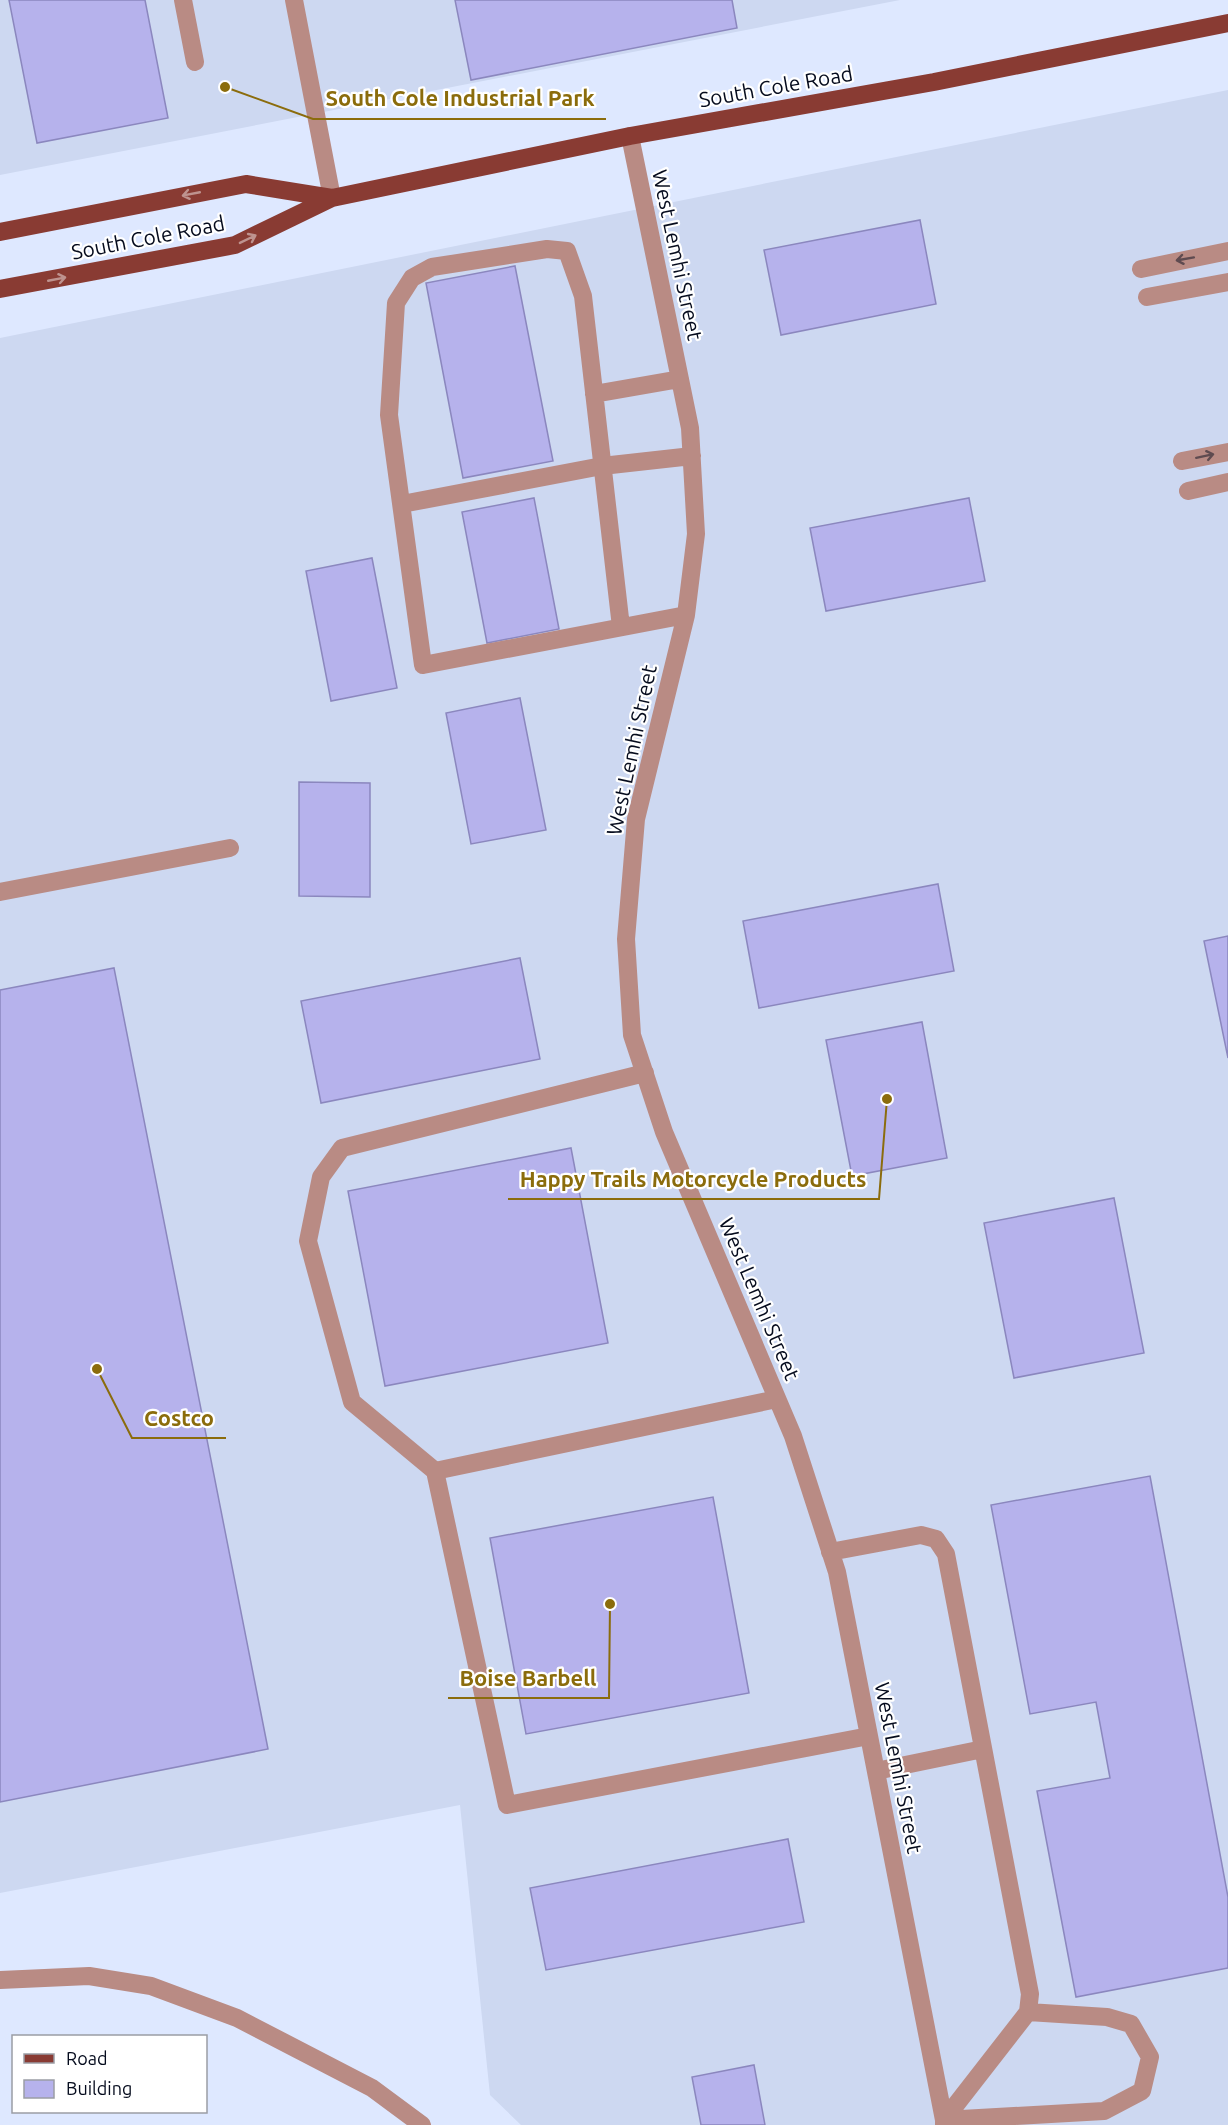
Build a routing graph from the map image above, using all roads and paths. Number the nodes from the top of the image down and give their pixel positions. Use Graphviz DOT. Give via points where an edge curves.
graph roads {
  1 [pos="183,0"];
  2 [pos="294,0"];
  3 [pos="1228,23"];
  4 [pos="195,62"];
  5 [pos="630,136"];
  6 [pos="332,198"];
  7 [pos="0,232"];
  8 [pos="1228,251"];
  9 [pos="1141,268"];
  10 [pos="1228,282"];
  11 [pos="0,290"];
  12 [pos="1148,297"];
  13 [pos="680,379"];
  14 [pos="594,394"];
  15 [pos="1228,452"];
  16 [pos="692,456"];
  17 [pos="1182,461"];
  18 [pos="602,466"];
  19 [pos="1228,482"];
  20 [pos="1188,491"];
  21 [pos="402,504"];
  22 [pos="686,615"];
  23 [pos="621,627"];
  24 [pos="230,848"];
  25 [pos="0,892"];
  26 [pos="645,1073"];
  27 [pos="777,1399"];
  28 [pos="435,1471"];
  29 [pos="830,1552"];
  30 [pos="869,1736"];
  31 [pos="983,1749"];
  32 [pos="876,1772"];
  33 [pos="0,1980"];
  34 [pos="1028,2012"];
  35 [pos="944,2122"];
  36 [pos="422,2125"];
  1 -- 4 [label="street"];
  2 -- 6 [label="street"];
  3 -- 5 [label="main road, South Cole Road" via="934,82"];
  5 -- 6 [label="main road, South Cole Road"];
  5 -- 13 [label="street, West Lemhi Street"];
  6 -- 7 [label="main road, South Cole Road, one-way" via="246,184"];
  11 -- 6 [label="main road, South Cole Road, one-way" via="235,245"];
  8 -- 9 [label="street, one-way"];
  10 -- 12 [label="street"];
  13 -- 14 [label="street"];
  13 -- 16 [label="street, West Lemhi Street"];
  14 -- 18 [label="street"];
  14 -- 21 [label="street" via="583,296 567,251 547,249 432,267 412,278 396,303 389,415"];
  17 -- 15 [label="street, one-way"];
  16 -- 18 [label="street"];
  16 -- 22 [label="street, West Lemhi Street" via="696,534"];
  18 -- 21 [label="street"];
  18 -- 23 [label="street"];
  19 -- 20 [label="street"];
  21 -- 23 [label="street" via="423,665"];
  22 -- 23 [label="street"];
  22 -- 26 [label="street, West Lemhi Street" via="636,819 626,939 632,1035"];
  24 -- 25 [label="street"];
  26 -- 27 [label="street, West Lemhi Street" via="664,1132"];
  26 -- 28 [label="street" via="342,1148 321,1177 309,1240 352,1402"];
  27 -- 28 [label="street"];
  27 -- 29 [label="street, West Lemhi Street" via="793,1436"];
  28 -- 30 [label="street" via="507,1805"];
  29 -- 30 [label="street, West Lemhi Street"];
  29 -- 31 [label="street" via="921,1535 936,1539 946,1554"];
  30 -- 32 [label="street, West Lemhi Street"];
  31 -- 32 [label="street"];
  31 -- 34 [label="street" via="1030,1994"];
  32 -- 35 [label="street, West Lemhi Street"];
  33 -- 36 [label="street" via="89,1976 151,1986 237,2018 372,2088"];
  34 -- 35 [label="street"];
  34 -- 35 [label="street" via="1107,2017 1131,2024 1150,2057 1142,2091 1104,2111"];
}
